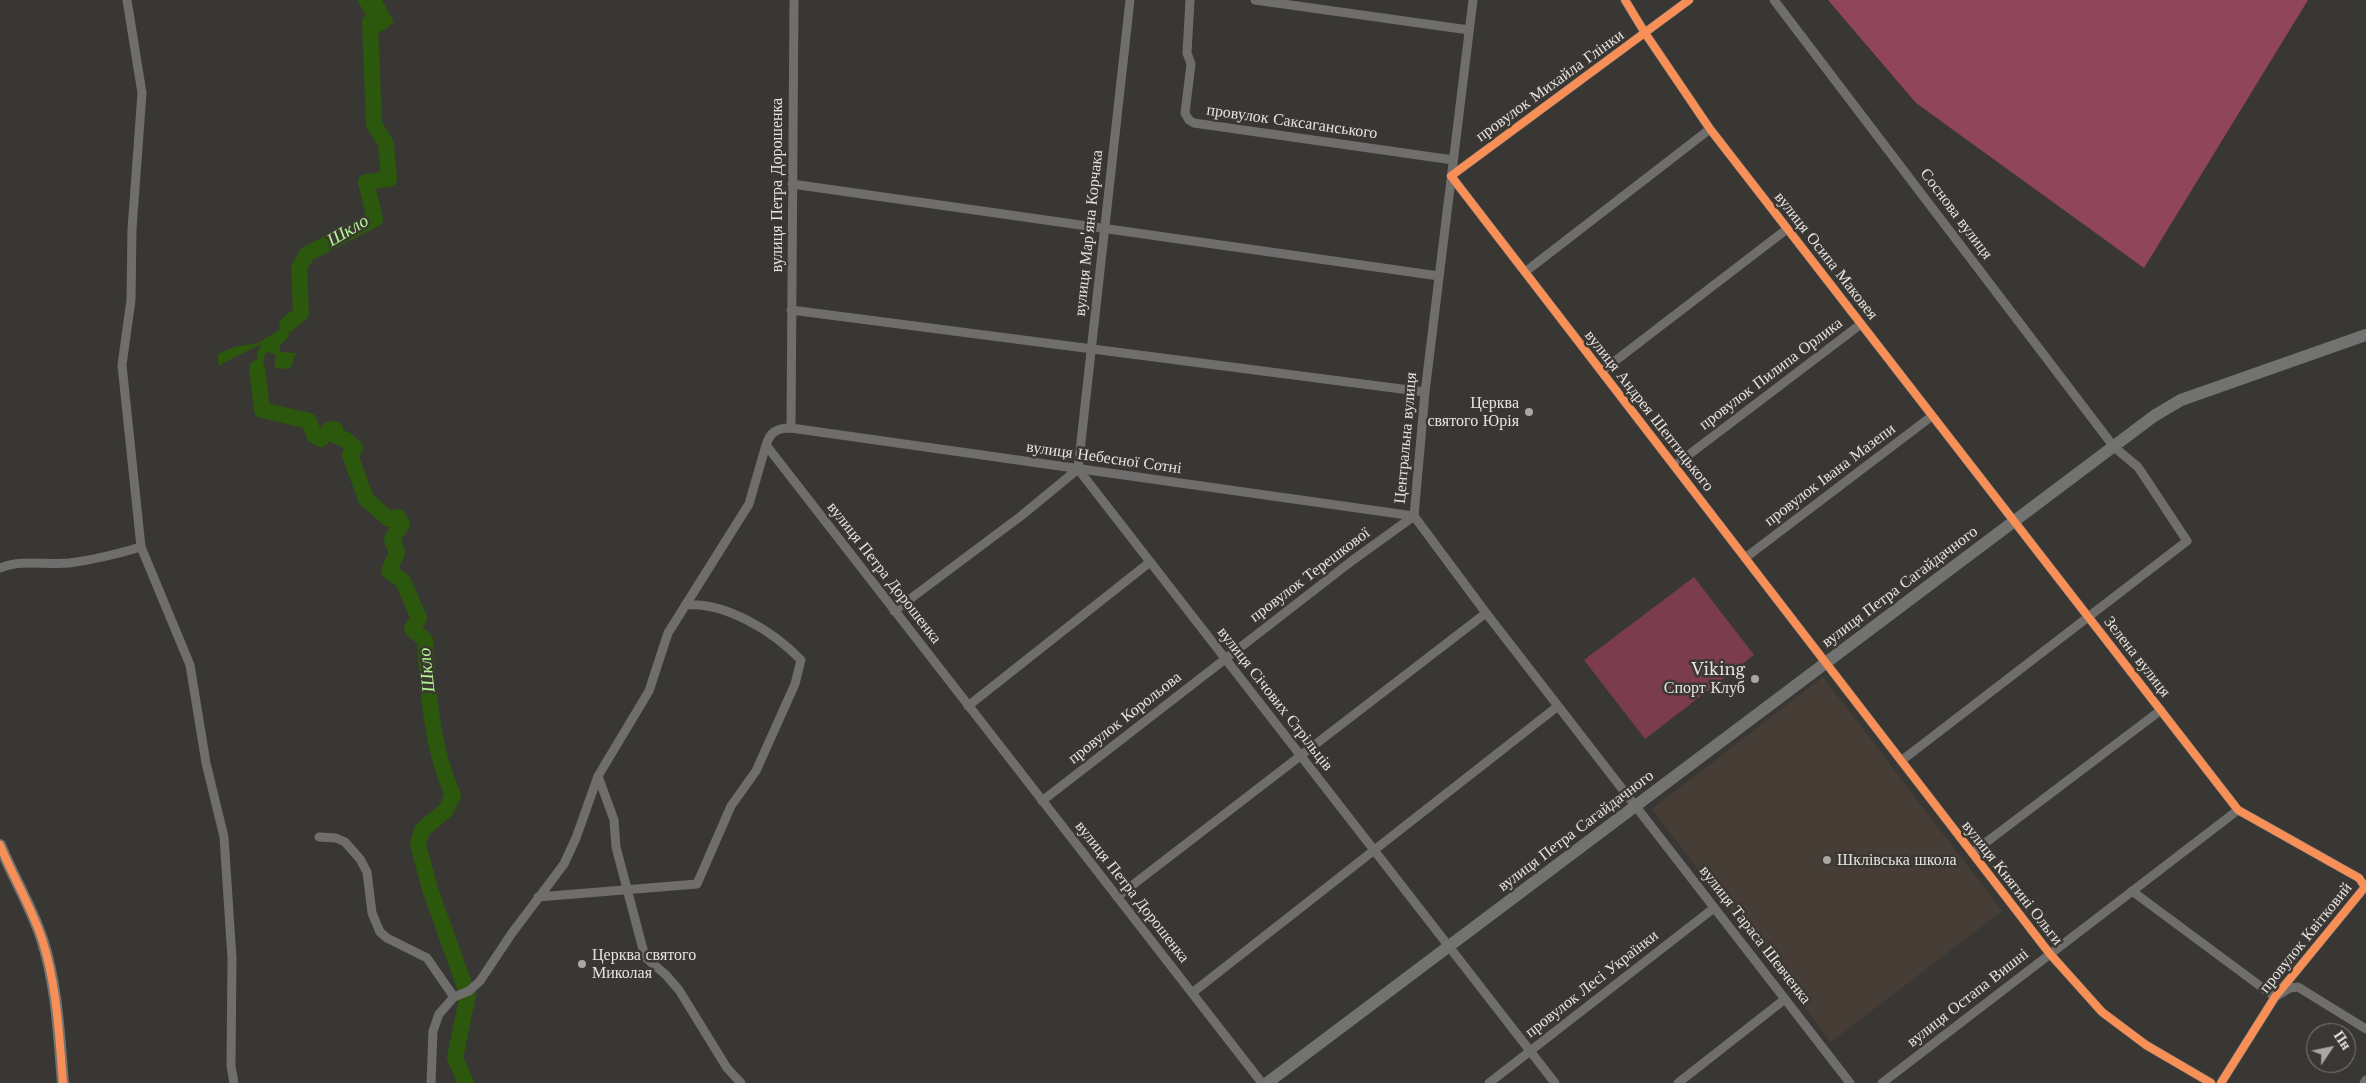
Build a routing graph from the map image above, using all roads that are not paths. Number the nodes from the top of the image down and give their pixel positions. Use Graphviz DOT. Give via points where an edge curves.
graph roads {
  1 [pos="127,0"];
  2 [pos="794,0"];
  3 [pos="1130,0"];
  4 [pos="1190,0"];
  5 [pos="1255,0"];
  6 [pos="1473,0"];
  7 [pos="1625,0"];
  8 [pos="1689,0"];
  9 [pos="1774,0"];
  10 [pos="1469,30"];
  11 [pos="1645,33"];
  12 [pos="1710,129"];
  13 [pos="1453,160"];
  14 [pos="1451,176"];
  15 [pos="792,184"];
  16 [pos="1105,228"];
  17 [pos="1787,229"];
  18 [pos="1525,272"];
  19 [pos="1439,276"];
  20 [pos="792,310"];
  21 [pos="1861,324"];
  22 [pos="2366,335"];
  23 [pos="1091,348"];
  24 [pos="1602,371"];
  25 [pos="1425,392"];
  26 [pos="1932,416"];
  27 [pos="791,428"];
  28 [pos="766,445"];
  29 [pos="2114,446"];
  30 [pos="1674,466"];
  31 [pos="1078,469"];
  32 [pos="1414,516"];
  33 [pos="2014,522"];
  34 [pos="140,548"];
  35 [pos="1745,558"];
  36 [pos="1150,562"];
  37 [pos="0,568"];
  38 [pos="685,604"];
  39 [pos="894,611"];
  40 [pos="1486,613"];
  41 [pos="2088,617"];
  42 [pos="1225,659"];
  43 [pos="1826,663"];
  44 [pos="968,706"];
  45 [pos="1558,706"];
  46 [pos="2160,710"];
  47 [pos="1300,756"];
  48 [pos="1901,761"];
  49 [pos="598,776"];
  50 [pos="1042,801"];
  51 [pos="1635,806"];
  52 [pos="2238,810"];
  53 [pos="319,837"];
  54 [pos="0,845"];
  55 [pos="1374,850"];
  56 [pos="1972,853"];
  57 [pos="628,890"];
  58 [pos="2132,891"];
  59 [pos="538,897"];
  60 [pos="1117,897"];
  61 [pos="1714,908"];
  62 [pos="1449,947"];
  63 [pos="2050,954"];
  64 [pos="1192,993"];
  65 [pos="454,997"];
  66 [pos="2275,997"];
  67 [pos="1785,999"];
  68 [pos="2366,1029"];
  69 [pos="1530,1051"];
  70 [pos="2366,1080"];
  71 [pos="63,1083"];
  72 [pos="234,1083"];
  73 [pos="432,1083"];
  74 [pos="740,1083"];
  75 [pos="1262,1083"];
  76 [pos="1267,1083"];
  77 [pos="1489,1083"];
  78 [pos="1555,1083"];
  79 [pos="1678,1083"];
  80 [pos="1850,1083"];
  81 [pos="1882,1083"];
  82 [pos="2211,1083"];
  83 [pos="2221,1083"];
  84 [pos="2364,1083"];
  1 -- 34 [label="street" via="142,93 132,229 131,300 122,364"];
  2 -- 15 [label="street, вулиця Петра Дорошенка"];
  3 -- 16 [label="street, вулиця Мар'яна Корчака"];
  4 -- 13 [label="street, провулок Саксаганського" via="1186,53 1191,64 1185,112 1190,120"];
  5 -- 10 [label="street"];
  6 -- 10 [label="street, Центральна вулиця"];
  7 -- 11 [label="street, вулиця Осипа Маковея"];
  8 -- 11 [label="street, провулок Михайла Глінки"];
  9 -- 29 [label="street, Соснова вулиця"];
  10 -- 13 [label="street, Центральна вулиця"];
  11 -- 12 [label="street, вулиця Осипа Маковея"];
  11 -- 14 [label="street, провулок Михайла Глінки"];
  12 -- 17 [label="street, вулиця Осипа Маковея"];
  12 -- 18 [label="street"];
  13 -- 14 [label="street, Центральна вулиця"];
  14 -- 18 [label="street, вулиця Андрея Шептицького"];
  14 -- 19 [label="street, Центральна вулиця"];
  15 -- 16 [label="street"];
  15 -- 20 [label="street, вулиця Петра Дорошенка"];
  16 -- 19 [label="street"];
  16 -- 23 [label="street, вулиця Мар'яна Корчака"];
  17 -- 21 [label="street, вулиця Осипа Маковея"];
  17 -- 24 [label="street"];
  18 -- 24 [label="street, вулиця Андрея Шептицького"];
  19 -- 25 [label="street, Центральна вулиця"];
  20 -- 23 [label="street"];
  20 -- 27 [label="street, вулиця Петра Дорошенка"];
  21 -- 26 [label="street, вулиця Осипа Маковея"];
  21 -- 30 [label="street, провулок Пилипа Орлика"];
  22 -- 29 [label="street, вулиця Петра Сагайдачного" via="2181,400"];
  23 -- 25 [label="street"];
  23 -- 31 [label="street, вулиця Мар'яна Корчака"];
  24 -- 30 [label="street, вулиця Андрея Шептицького"];
  25 -- 32 [label="street, Центральна вулиця"];
  26 -- 33 [label="street, вулиця Осипа Маковея"];
  26 -- 35 [label="street, провулок Івана Мазепи"];
  27 -- 28 [label="street" via="773,432"];
  27 -- 31 [label="street, вулиця Небесної Сотні"];
  28 -- 38 [label="street" via="749,504"];
  28 -- 39 [label="street, вулиця Петра Дорошенка"];
  29 -- 33 [label="street, вулиця Петра Сагайдачного"];
  29 -- 41 [label="street, Соснова вулиця" via="2138,467 2187,541"];
  30 -- 35 [label="street, вулиця Андрея Шептицького"];
  31 -- 32 [label="street, вулиця Небесної Сотні"];
  31 -- 36 [label="street, вулиця Січових Стрільців"];
  31 -- 39 [label="street"];
  32 -- 40 [label="street, Центральна вулиця"];
  32 -- 42 [label="street, провулок Терешкової"];
  33 -- 41 [label="street, Зелена вулиця"];
  33 -- 43 [label="street, вулиця Петра Сагайдачного"];
  34 -- 37 [label="street" via="68,563 18,563"];
  34 -- 72 [label="street" via="190,665 206,763 224,838 230,895 231,1066"];
  35 -- 43 [label="street, вулиця Андрея Шептицького"];
  36 -- 42 [label="street, вулиця Січових Стрільців"];
  36 -- 44 [label="street"];
  38 -- 49 [label="street" via="668,633 649,691"];
  38 -- 57 [label="street" via="702,603 751,622 801,660 795,684 756,771 731,806 697,884"];
  39 -- 44 [label="street, вулиця Петра Дорошенка"];
  40 -- 45 [label="street, Центральна вулиця"];
  40 -- 47 [label="street"];
  41 -- 46 [label="street, Зелена вулиця"];
  41 -- 48 [label="street"];
  42 -- 47 [label="street, вулиця Січових Стрільців"];
  42 -- 50 [label="street, провулок Корольова"];
  43 -- 48 [label="street, вулиця Княгині Ольги"];
  43 -- 51 [label="street, вулиця Петра Сагайдачного"];
  44 -- 50 [label="street, вулиця Петра Дорошенка"];
  45 -- 51 [label="street, Центральна вулиця"];
  45 -- 55 [label="street"];
  46 -- 52 [label="street, Зелена вулиця"];
  46 -- 56 [label="street"];
  47 -- 55 [label="street, вулиця Січових Стрільців"];
  47 -- 60 [label="street"];
  48 -- 56 [label="street, вулиця Княгині Ольги"];
  49 -- 57 [label="street" via="614,820 616,847"];
  49 -- 59 [label="street" via="564,864"];
  50 -- 60 [label="street, вулиця Петра Дорошенка"];
  51 -- 61 [label="street, вулиця Тараса Шевченка"];
  51 -- 62 [label="street, вулиця Петра Сагайдачного"];
  52 -- 58 [label="street, вулиця Остапа Вишні"];
  52 -- 66 [label="street, провулок Квітковий" via="2360,878 2365,886"];
  53 -- 65 [label="street" via="345,842 367,872 372,914 380,932 427,958"];
  54 -- 71 [label="street" via="26,898 50,970"];
  55 -- 62 [label="street, вулиця Січових Стрільців"];
  55 -- 64 [label="street"];
  56 -- 63 [label="street, вулиця Княгині Ольги"];
  57 -- 59 [label="street"];
  57 -- 74 [label="street" via="645,957 678,990"];
  58 -- 63 [label="street, вулиця Остапа Вишні"];
  58 -- 66 [label="street"];
  59 -- 65 [label="street" via="480,980 469,991"];
  60 -- 64 [label="street, вулиця Петра Дорошенка"];
  61 -- 67 [label="street, вулиця Тараса Шевченка"];
  61 -- 69 [label="street, провулок Лесі Українки"];
  62 -- 69 [label="street, вулиця Січових Стрільців"];
  62 -- 76 [label="street, вулиця Петра Сагайдачного"];
  63 -- 81 [label="street, вулиця Остапа Вишні"];
  63 -- 82 [label="street, вулиця Княгині Ольги" via="2102,1012 2146,1045"];
  64 -- 75 [label="street, вулиця Петра Дорошенка"];
  65 -- 73 [label="street" via="439,1014 433,1031"];
  66 -- 68 [label="street" via="2298,987"];
  66 -- 83 [label="street, провулок Квітковий"];
  67 -- 79 [label="street"];
  67 -- 80 [label="street, вулиця Тараса Шевченка"];
  69 -- 77 [label="street, провулок Лесі Українки"];
  69 -- 78 [label="street, вулиця Січових Стрільців"];
  70 -- 84 [label="street"];
}
